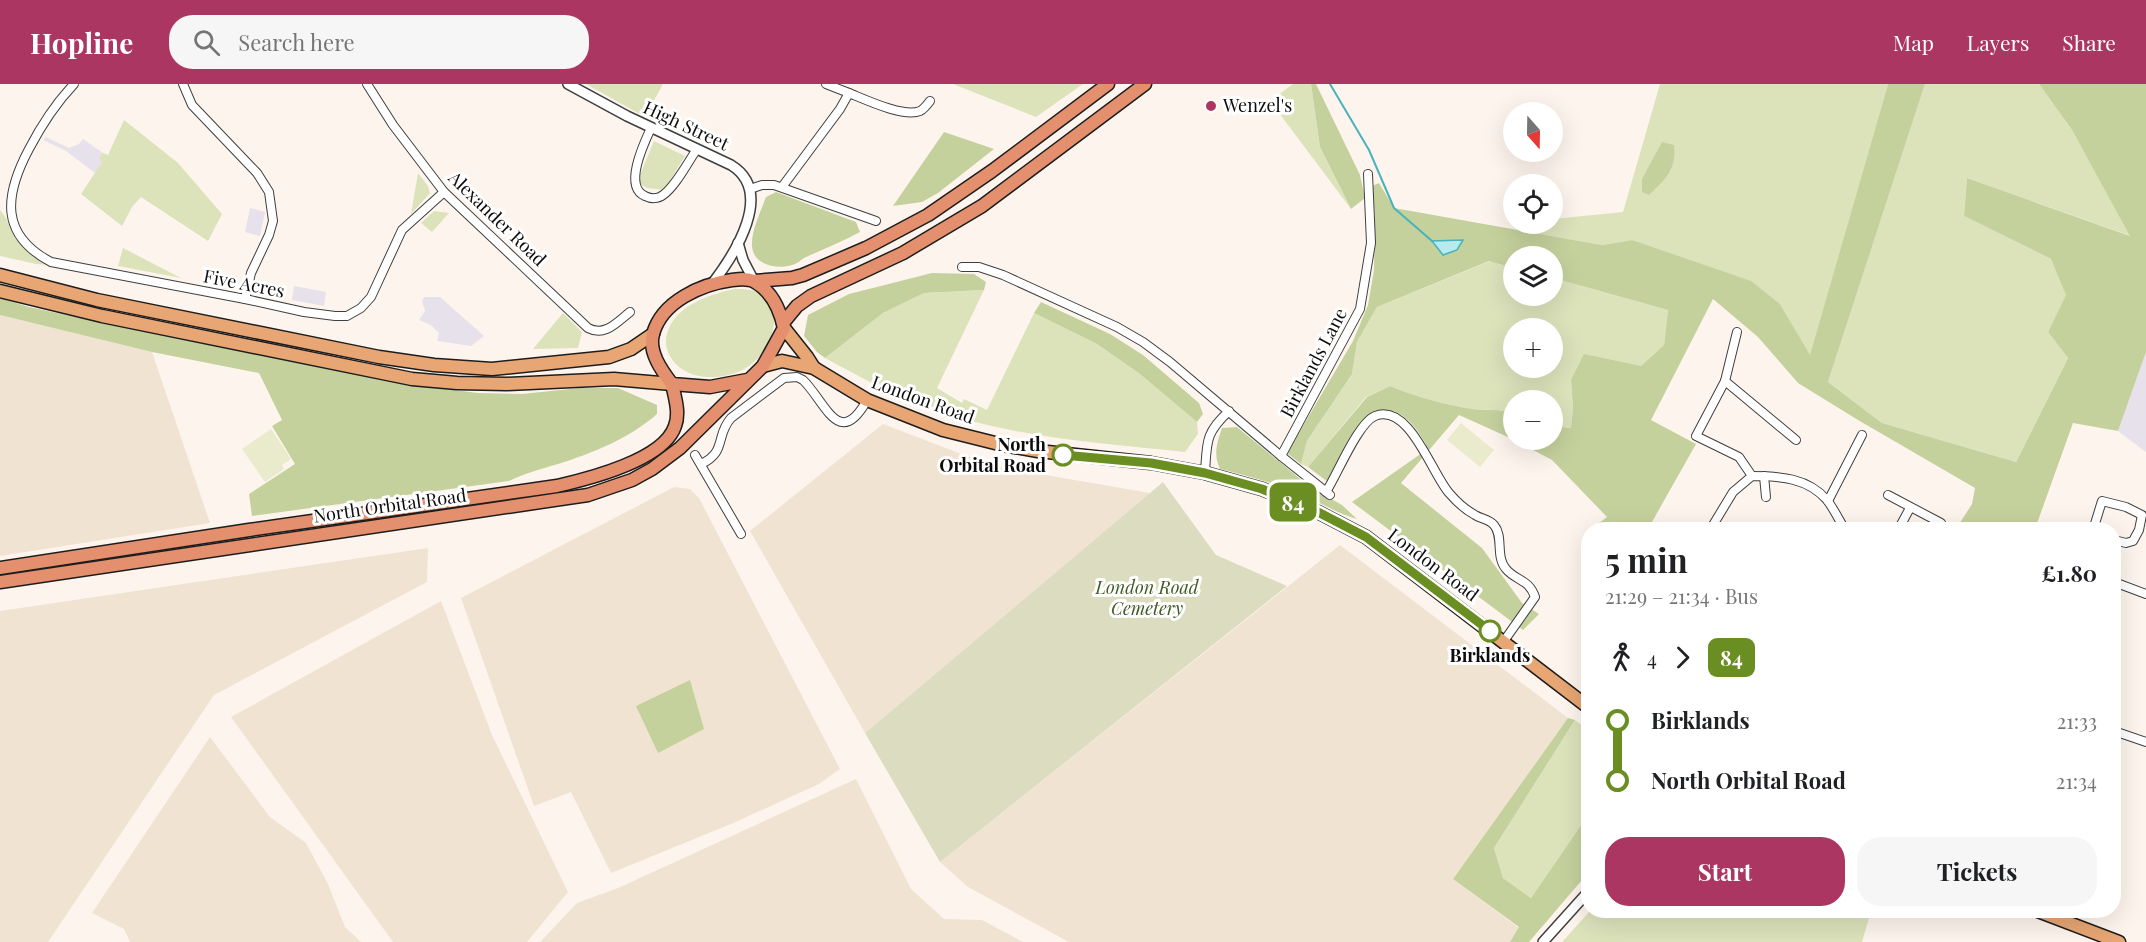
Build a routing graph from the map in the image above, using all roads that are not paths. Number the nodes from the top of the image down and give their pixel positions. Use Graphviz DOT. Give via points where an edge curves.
graph roads {
  1 [pos="74,84"];
  2 [pos="183,84"];
  3 [pos="367,84"];
  4 [pos="568,84"];
  5 [pos="826,84"];
  6 [pos="1108,84"];
  7 [pos="1145,84"];
  8 [pos="849,93"];
  9 [pos="930,101"];
  10 [pos="651,128"];
  11 [pos="697,149"];
  12 [pos="1368,174"];
  13 [pos="782,187"];
  14 [pos="750,189"];
  15 [pos="444,192"];
  16 [pos="876,221"];
  17 [pos="738,243"];
  18 [pos="962,267"];
  19 [pos="0,275"];
  20 [pos="754,281"];
  21 [pos="712,284"];
  22 [pos="0,291"];
  23 [pos="245,299"];
  24 [pos="630,312"];
  25 [pos="783,326"];
  26 [pos="1737,332"];
  27 [pos="653,334"];
  28 [pos="762,366"];
  29 [pos="814,368"];
  30 [pos="747,380"];
  31 [pos="1725,381"];
  32 [pos="672,384"];
  33 [pos="867,400"];
  34 [pos="1229,411"];
  35 [pos="1862,435"];
  36 [pos="1796,440"];
  37 [pos="695,455"];
  38 [pos="1281,456"];
  39 [pos="701,464"];
  40 [pos="1205,473"];
  41 [pos="1752,476"];
  42 [pos="1764,476"];
  43 [pos="1888,495"];
  44 [pos="1766,497"];
  45 [pos="1828,501"];
  46 [pos="1910,508"];
  47 [pos="1715,522"];
  48 [pos="1840,522"];
  49 [pos="1902,522"];
  50 [pos="1939,522"];
  51 [pos="2095,522"];
  52 [pos="741,534"];
  53 [pos="2121,542"];
  54 [pos="0,568"];
  55 [pos="0,582"];
  56 [pos="2121,585"];
  57 [pos="2146,594"];
  58 [pos="1504,641"];
  59 [pos="1581,702"];
  60 [pos="2121,733"];
  61 [pos="2146,742"];
  62 [pos="1581,900"];
  63 [pos="2055,918"];
  64 [pos="2112,941"];
  65 [pos="1543,942"];
  1 -- 23 [label="street, Five Acres" via="33,142 10,193 7,204 23,243 51,262"];
  2 -- 23 [label="street" via="192,105 257,173 269,192 273,221 251,273"];
  3 -- 15 [label="street, Alexander Road"];
  4 -- 10 [label="street, High Street"];
  5 -- 8 [label="street"];
  6 -- 20 [label="highway" via="963,192 900,231 792,278"];
  7 -- 25 [label="highway" via="982,206 903,253 811,296 796,306"];
  8 -- 9 [label="street" via="897,111 914,113 922,111"];
  8 -- 13 [label="street"];
  10 -- 11 [label="street, High Street"];
  10 -- 11 [label="street" via="635,176 636,188 643,195 654,198 665,193"];
  11 -- 14 [label="street, High Street" via="741,171"];
  12 -- 38 [label="street, Birklands Lane" via="1371,243 1360,309"];
  13 -- 14 [label="street" via="767,184"];
  13 -- 16 [label="street"];
  14 -- 17 [label="street" via="751,207"];
  15 -- 23 [label="street, Five Acres" via="402,230 371,297 361,308 335,316"];
  15 -- 24 [label="street, Alexander Road" via="594,331 611,327"];
  17 -- 20 [label="street"];
  17 -- 21 [label="street"];
  18 -- 34 [label="street" via="979,267 1003,276 1117,327 1143,342"];
  19 -- 27 [label="main road" via="108,302 434,365 492,369 609,357 631,349"];
  20 -- 21 [label="highway"];
  20 -- 25 [label="highway" via="775,302"];
  21 -- 27 [label="highway" via="687,294 668,308"];
  22 -- 32 [label="main road" via="102,316 412,379 507,384 614,379"];
  25 -- 28 [label="highway"];
  25 -- 29 [label="main road, London Road"];
  26 -- 31 [label="street"];
  27 -- 32 [label="highway" via="658,363"];
  28 -- 29 [label="main road, London Road" via="782,362"];
  28 -- 30 [label="highway"];
  29 -- 33 [label="main road, London Road"];
  30 -- 32 [label="highway" via="710,387"];
  30 -- 55 [label="highway, North Orbital Road" via="665,460 632,480 588,495"];
  31 -- 36 [label="street"];
  31 -- 41 [label="street" via="1696,436 1739,457"];
  32 -- 54 [label="highway, North Orbital Road" via="677,418 664,442 636,460 581,481"];
  33 -- 39 [label="street" via="856,417 839,422 803,380 784,378 731,418 714,456"];
  33 -- 40 [label="main road, London Road" via="943,430 1004,445"];
  34 -- 38 [label="street"];
  34 -- 40 [label="street" via="1209,433"];
  35 -- 45 [label="street"];
  37 -- 39 [label="street"];
  38 -- 58 [label="street" via="1328,493 1362,428 1374,416 1386,415 1408,427 1448,493 1474,515 1494,524 1506,570 1532,589 1534,597"];
  39 -- 52 [label="street"];
  40 -- 58 [label="main road, London Road" via="1262,489 1366,537"];
  41 -- 42 [label="street"];
  41 -- 47 [label="street" via="1733,492"];
  42 -- 44 [label="street"];
  42 -- 45 [label="street" via="1788,477 1811,487"];
  43 -- 46 [label="street"];
  45 -- 48 [label="street"];
  46 -- 49 [label="street"];
  46 -- 50 [label="street"];
  51 -- 53 [label="street" via="2102,501 2142,515 2133,541"];
  56 -- 57 [label="street"];
  58 -- 59 [label="main road, London Road"];
  60 -- 61 [label="street"];
  62 -- 65 [label="street"];
  63 -- 64 [label="main road"];
}
